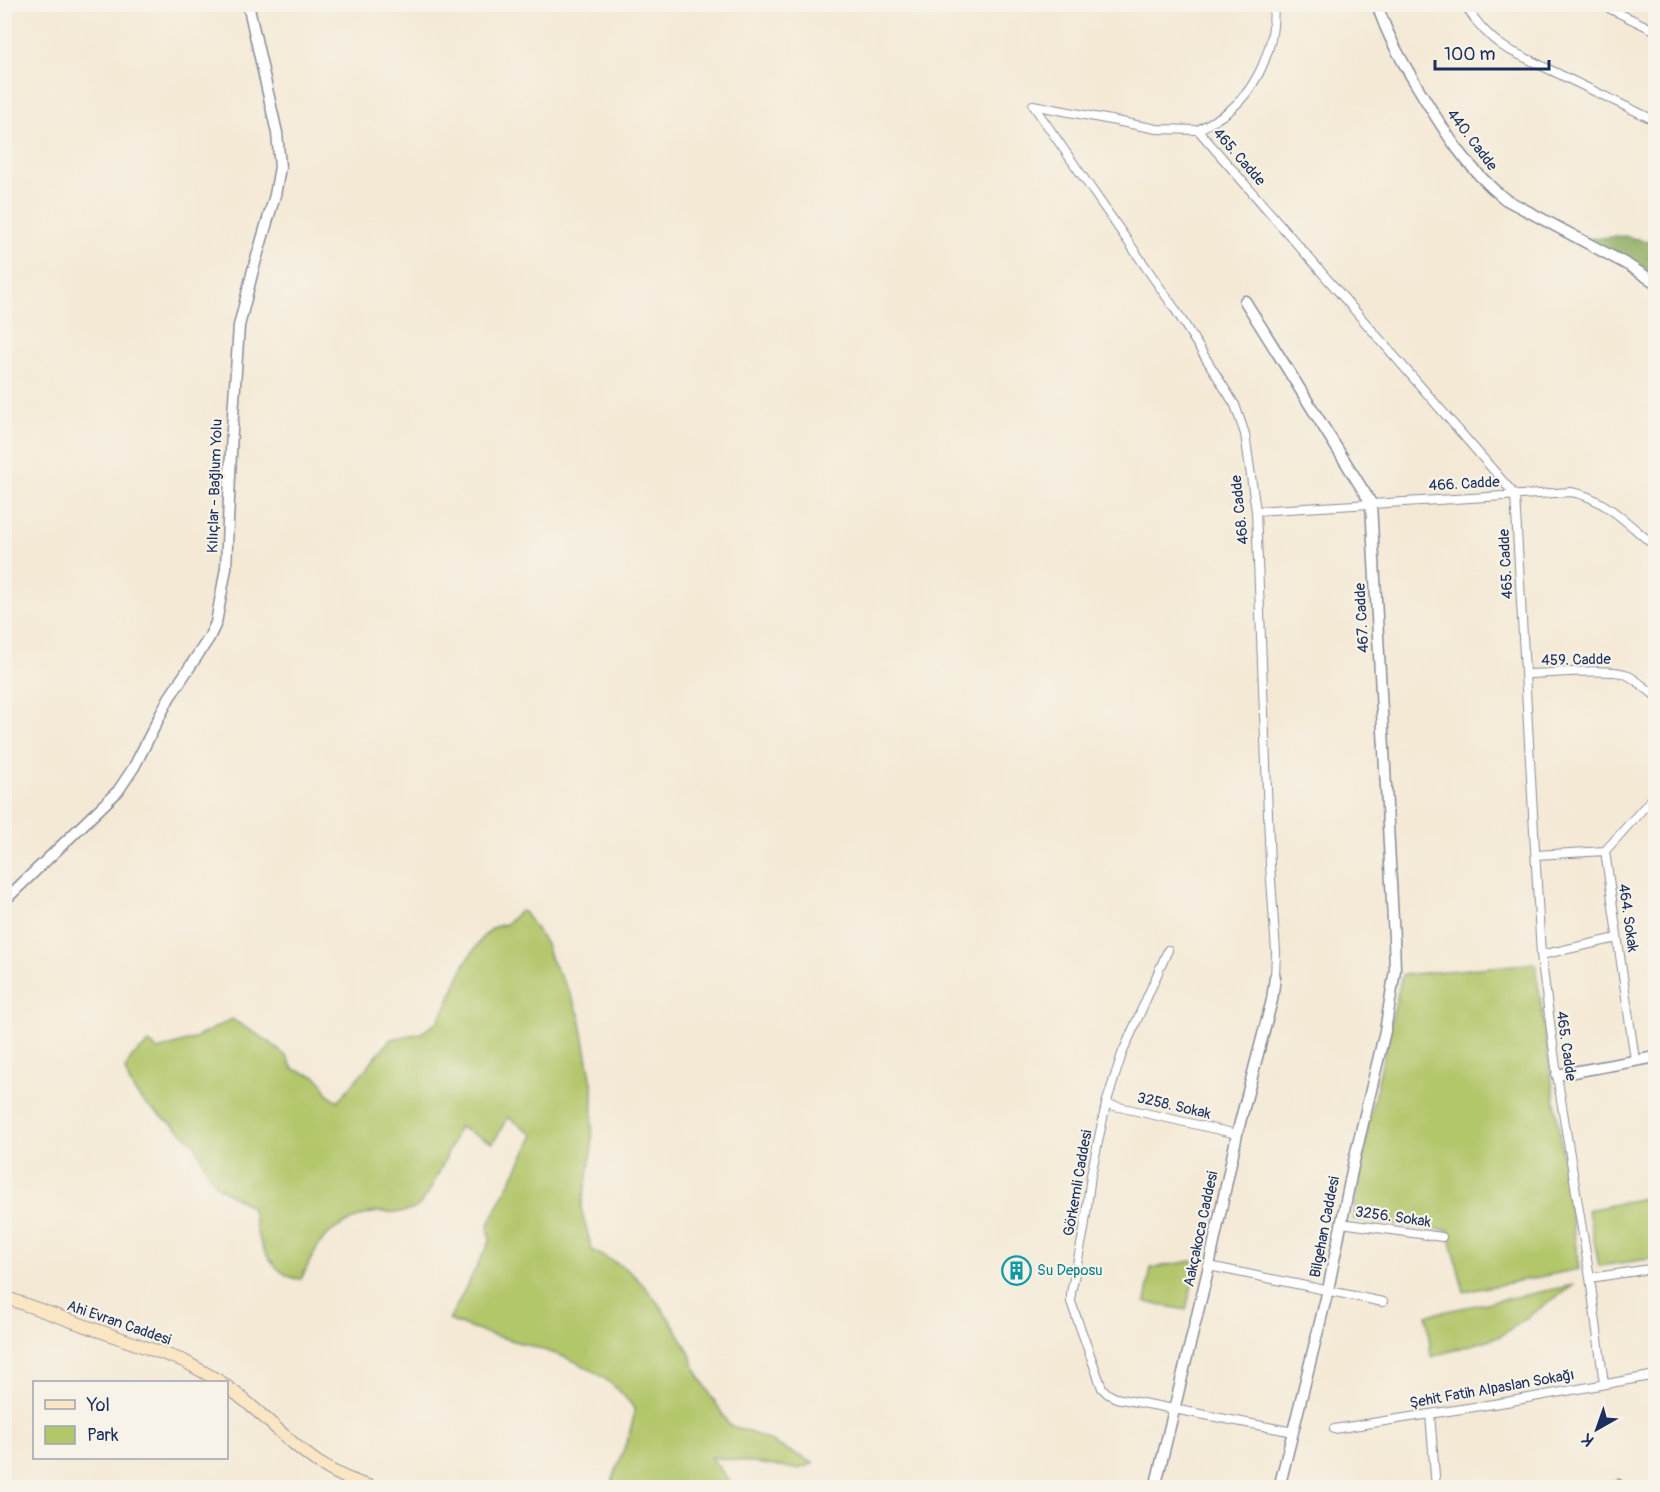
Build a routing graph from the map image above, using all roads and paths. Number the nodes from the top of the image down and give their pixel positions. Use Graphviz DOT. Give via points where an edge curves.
graph roads {
  1 [pos="248,4"];
  2 [pos="1273,4"];
  3 [pos="1377,4"];
  4 [pos="1464,4"];
  5 [pos="1600,4"];
  6 [pos="1656,31"];
  7 [pos="1033,105"];
  8 [pos="1656,121"];
  9 [pos="1198,130"];
  10 [pos="1656,283"];
  11 [pos="1245,301"];
  12 [pos="1515,495"];
  13 [pos="1371,503"];
  14 [pos="1256,511"];
  15 [pos="1656,548"];
  16 [pos="1525,674"];
  17 [pos="1656,696"];
  18 [pos="1656,794"];
  19 [pos="1605,851"];
  20 [pos="1536,855"];
  21 [pos="4,901"];
  22 [pos="1617,938"];
  23 [pos="1168,950"];
  24 [pos="1541,955"];
  25 [pos="1395,970"];
  26 [pos="1275,977"];
  27 [pos="1656,1057"];
  28 [pos="1635,1060"];
  29 [pos="1557,1075"];
  30 [pos="1106,1104"];
  31 [pos="1237,1134"];
  32 [pos="1341,1223"];
  33 [pos="1442,1237"];
  34 [pos="1209,1266"];
  35 [pos="1656,1268"];
  36 [pos="1590,1278"];
  37 [pos="1328,1290"];
  38 [pos="4,1297"];
  39 [pos="1383,1302"];
  40 [pos="1656,1375"];
  41 [pos="218,1381"];
  42 [pos="1604,1384"];
  43 [pos="228,1388"];
  44 [pos="1174,1409"];
  45 [pos="1430,1414"];
  46 [pos="1334,1429"];
  47 [pos="1294,1432"];
  48 [pos="1619,1486"];
  49 [pos="375,1488"];
  50 [pos="1155,1488"];
  51 [pos="1279,1488"];
  52 [pos="1436,1488"];
  53 [pos="1604,1488"];
  1 -- 21 [label="street, Kılıçlar - Bağlum Yolu" via="277,133 280,167 239,326 226,568 216,623 118,791"];
  2 -- 9 [label="street" via="1269,50 1254,80 1229,111"];
  3 -- 10 [label="street, 440. Cadde" via="1391,43 1438,122 1487,185 1505,199"];
  4 -- 8 [label="street" via="1491,39 1507,49"];
  5 -- 6 [label="street"];
  7 -- 9 [label="street, 465. Cadde" via="1157,129"];
  7 -- 14 [label="street, 468. Cadde" via="1175,309 1235,405 1245,434"];
  9 -- 12 [label="street, 465. Cadde"];
  11 -- 13 [label="street, 467. Cadde"];
  12 -- 13 [label="street, 466. Cadde"];
  12 -- 15 [label="street, 466. Cadde" via="1587,494"];
  12 -- 16 [label="street, 465. Cadde"];
  13 -- 14 [label="street, 466. Cadde"];
  13 -- 25 [label="street, 467. Cadde"];
  14 -- 26 [label="street, 468. Cadde"];
  16 -- 17 [label="street, 459. Cadde" via="1623,673"];
  16 -- 20 [label="street, 465. Cadde"];
  18 -- 19 [label="street"];
  19 -- 20 [label="street"];
  19 -- 22 [label="street, 464. Sokak"];
  20 -- 24 [label="street, 465. Cadde"];
  22 -- 24 [label="street"];
  22 -- 28 [label="street, 464. Sokak"];
  23 -- 30 [label="street, Görkemli Caddesi" via="1122,1054"];
  24 -- 29 [label="street, 465. Cadde"];
  25 -- 32 [label="street, Bilgehan Caddesi"];
  26 -- 31 [label="street, Aakçakoca Caddesi"];
  27 -- 28 [label="street"];
  28 -- 29 [label="street"];
  29 -- 36 [label="street, 465. Cadde"];
  30 -- 31 [label="street, 3258. Sokak"];
  30 -- 44 [label="street, Görkemli Caddesi" via="1071,1302 1102,1388 1116,1398"];
  31 -- 34 [label="street, Aakçakoca Caddesi"];
  32 -- 33 [label="street, 3256. Sokak"];
  32 -- 37 [label="street, Bilgehan Caddesi"];
  34 -- 37 [label="street"];
  34 -- 44 [label="street, Aakçakoca Caddesi"];
  35 -- 36 [label="street"];
  36 -- 42 [label="street, 465. Cadde"];
  37 -- 39 [label="street"];
  37 -- 47 [label="street, Bilgehan Caddesi"];
  38 -- 41 [label="main road, Ahi Evran Caddesi" via="184,1361"];
  40 -- 42 [label="street, Şehit Fatih Alpaslan Sokağı"];
  42 -- 45 [label="street, Şehit Fatih Alpaslan Sokağı"];
  43 -- 49 [label="main road" via="310,1459"];
  44 -- 47 [label="street"];
  44 -- 50 [label="street, Aakçakoca Caddesi"];
  45 -- 46 [label="street, Şehit Fatih Alpaslan Sokağı"];
  45 -- 52 [label="street"];
  47 -- 51 [label="street, Bilgehan Caddesi"];
  48 -- 53 [label="street"];
}
